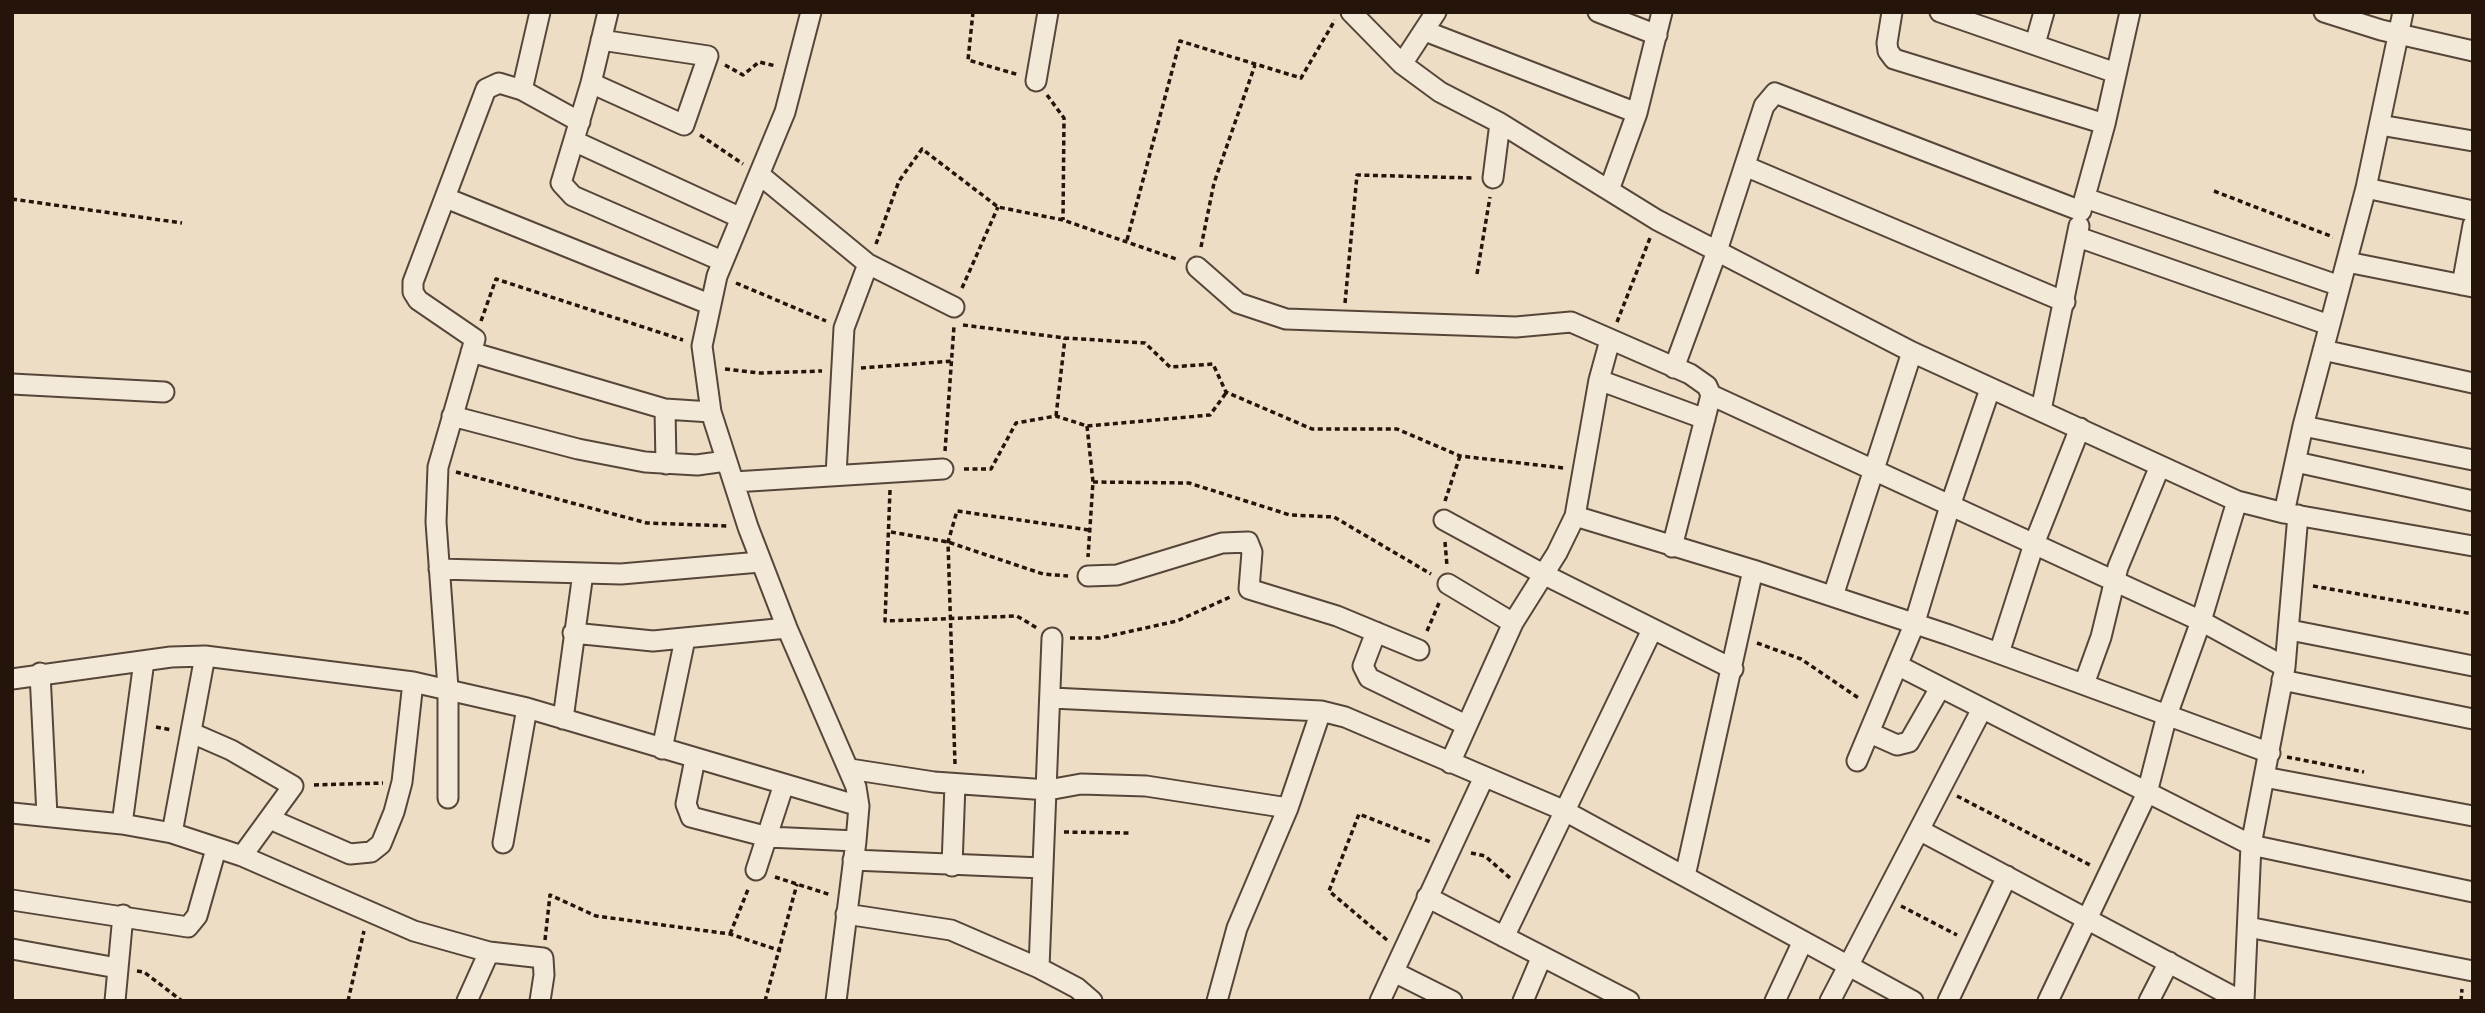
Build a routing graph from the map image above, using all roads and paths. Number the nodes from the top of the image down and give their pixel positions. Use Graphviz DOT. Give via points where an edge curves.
graph roads {
  1 [pos="540,12"];
  2 [pos="608,12"];
  3 [pos="811,12"];
  4 [pos="973,12"];
  5 [pos="1048,12"];
  6 [pos="1339,12"];
  7 [pos="1351,12"];
  8 [pos="1598,12"];
  9 [pos="1661,12"];
  10 [pos="1892,12"];
  11 [pos="1940,12"];
  12 [pos="2044,12"];
  13 [pos="2130,12"];
  14 [pos="2324,12"];
  15 [pos="2403,12"];
  16 [pos="1431,18"];
  17 [pos="2400,34"];
  18 [pos="1657,35"];
  19 [pos="601,40"];
  20 [pos="2035,44"];
  21 [pos="2473,51"];
  22 [pos="708,56"];
  23 [pos="1402,64"];
  24 [pos="1255,65"];
  25 [pos="796,71"];
  26 [pos="2116,74"];
  27 [pos="1036,81"];
  28 [pos="591,83"];
  29 [pos="522,90"];
  30 [pos="1637,113"];
  31 [pos="1500,123"];
  32 [pos="2105,124"];
  33 [pos="684,125"];
  34 [pos="2380,125"];
  35 [pos="577,132"];
  36 [pos="2473,141"];
  37 [pos="1745,166"];
  38 [pos="760,175"];
  39 [pos="1493,178"];
  40 [pos="2367,188"];
  41 [pos="1609,190"];
  42 [pos="2214,191"];
  43 [pos="446,198"];
  44 [pos="12,199"];
  45 [pos="2083,205"];
  46 [pos="998,207"];
  47 [pos="2473,211"];
  48 [pos="741,218"];
  49 [pos="1063,220"];
  50 [pos="1657,220"];
  51 [pos="182,223"];
  52 [pos="2473,225"];
  53 [pos="2078,237"];
  54 [pos="1127,240"];
  55 [pos="1717,251"];
  56 [pos="2350,253"];
  57 [pos="868,264"];
  58 [pos="1197,267"];
  59 [pos="720,268"];
  60 [pos="1476,274"];
  61 [pos="2340,286"];
  62 [pos="2467,286"];
  63 [pos="2065,302"];
  64 [pos="709,304"];
  65 [pos="954,307"];
  66 [pos="1343,323"];
  67 [pos="2329,325"];
  68 [pos="844,328"];
  69 [pos="1065,338"];
  70 [pos="1610,340"];
  71 [pos="473,345"];
  72 [pos="702,346"];
  73 [pos="2323,350"];
  74 [pos="1912,352"];
  75 [pos="953,362"];
  76 [pos="1674,368"];
  77 [pos="704,369"];
  78 [pos="840,370"];
  79 [pos="1600,380"];
  80 [pos="2473,383"];
  81 [pos="12,384"];
  82 [pos="1990,389"];
  83 [pos="164,393"];
  84 [pos="1226,393"];
  85 [pos="1711,395"];
  86 [pos="665,409"];
  87 [pos="2041,410"];
  88 [pos="711,412"];
  89 [pos="452,416"];
  90 [pos="1056,416"];
  91 [pos="1705,419"];
  92 [pos="1087,426"];
  93 [pos="2303,426"];
  94 [pos="2080,428"];
  95 [pos="1460,456"];
  96 [pos="2473,460"];
  97 [pos="726,461"];
  98 [pos="2296,462"];
  99 [pos="666,464"];
  100 [pos="2160,466"];
  101 [pos="438,467"];
  102 [pos="943,469"];
  103 [pos="1875,469"];
  104 [pos="890,470"];
  105 [pos="1583,470"];
  106 [pos="836,475"];
  107 [pos="734,482"];
  108 [pos="1093,482"];
  109 [pos="2237,501"];
  110 [pos="2473,501"];
  111 [pos="1950,506"];
  112 [pos="2291,514"];
  113 [pos="1575,516"];
  114 [pos="1444,520"];
  115 [pos="748,527"];
  116 [pos="1089,530"];
  117 [pos="891,532"];
  118 [pos="2472,541"];
  119 [pos="948,542"];
  120 [pos="2035,544"];
  121 [pos="1672,547"];
  122 [pos="760,562"];
  123 [pos="439,569"];
  124 [pos="1753,570"];
  125 [pos="583,573"];
  126 [pos="1543,574"];
  127 [pos="1088,576"];
  128 [pos="2294,582"];
  129 [pos="1448,584"];
  130 [pos="2114,584"];
  131 [pos="1249,589"];
  132 [pos="1833,596"];
  133 [pos="2473,614"];
  134 [pos="953,621"];
  135 [pos="2201,621"];
  136 [pos="1513,623"];
  137 [pos="1914,625"];
  138 [pos="787,628"];
  139 [pos="1652,629"];
  140 [pos="2290,630"];
  141 [pos="1376,632"];
  142 [pos="573,634"];
  143 [pos="1740,637"];
  144 [pos="1052,638"];
  145 [pos="685,639"];
  146 [pos="1419,650"];
  147 [pos="1999,653"];
  148 [pos="205,656"];
  149 [pos="144,660"];
  150 [pos="1899,666"];
  151 [pos="2473,666"];
  152 [pos="1732,669"];
  153 [pos="40,673"];
  154 [pos="2284,673"];
  155 [pos="12,679"];
  156 [pos="413,682"];
  157 [pos="2084,684"];
  158 [pos="448,688"];
  159 [pos="1940,688"];
  160 [pos="1052,698"];
  161 [pos="527,708"];
  162 [pos="1982,709"];
  163 [pos="1321,711"];
  164 [pos="1879,712"];
  165 [pos="2167,715"];
  166 [pos="563,719"];
  167 [pos="2473,719"];
  168 [pos="136,724"];
  169 [pos="1466,725"];
  170 [pos="192,733"];
  171 [pos="1870,733"];
  172 [pos="662,749"];
  173 [pos="2270,753"];
  174 [pos="695,759"];
  175 [pos="1857,761"];
  176 [pos="1450,763"];
  177 [pos="850,769"];
  178 [pos="2364,772"];
  179 [pos="1484,776"];
  180 [pos="2264,776"];
  181 [pos="402,782"];
  182 [pos="784,784"];
  183 [pos="955,784"];
  184 [pos="293,786"];
  185 [pos="1943,789"];
  186 [pos="1048,790"];
  187 [pos="2147,793"];
  188 [pos="448,797"];
  189 [pos="859,806"];
  190 [pos="1288,808"];
  191 [pos="1563,810"];
  192 [pos="12,813"];
  193 [pos="47,816"];
  194 [pos="2473,816"];
  195 [pos="270,819"];
  196 [pos="122,824"];
  197 [pos="1045,831"];
  198 [pos="1921,831"];
  199 [pos="173,833"];
  200 [pos="1130,833"];
  201 [pos="768,837"];
  202 [pos="503,843"];
  203 [pos="2251,845"];
  204 [pos="216,849"];
  205 [pos="1451,849"];
  206 [pos="854,850"];
  207 [pos="242,856"];
  208 [pos="952,866"];
  209 [pos="1042,868"];
  210 [pos="756,870"];
  211 [pos="2110,874"];
  212 [pos="1685,876"];
  213 [pos="2007,876"];
  214 [pos="1525,891"];
  215 [pos="2473,892"];
  216 [pos="1427,897"];
  217 [pos="1884,897"];
  218 [pos="12,900"];
  219 [pos="847,907"];
  220 [pos="369,911"];
  221 [pos="123,915"];
  222 [pos="2087,918"];
  223 [pos="2248,927"];
  224 [pos="730,934"];
  225 [pos="1504,937"];
  226 [pos="1803,941"];
  227 [pos="1974,943"];
  228 [pos="12,949"];
  229 [pos="781,951"];
  230 [pos="489,952"];
  231 [pos="1402,953"];
  232 [pos="1542,956"];
  233 [pos="543,958"];
  234 [pos="2169,962"];
  235 [pos="1848,964"];
  236 [pos="117,968"];
  237 [pos="1040,968"];
  238 [pos="2473,971"];
  239 [pos="1394,972"];
  240 [pos="115,1001"];
  241 [pos="182,1001"];
  242 [pos="348,1001"];
  243 [pos="467,1001"];
  244 [pos="540,1001"];
  245 [pos="765,1001"];
  246 [pos="836,1001"];
  247 [pos="1092,1001"];
  248 [pos="1217,1001"];
  249 [pos="1380,1001"];
  250 [pos="1452,1001"];
  251 [pos="1523,1001"];
  252 [pos="1629,1001"];
  253 [pos="1775,1001"];
  254 [pos="1830,1001"];
  255 [pos="1913,1001"];
  256 [pos="1948,1001"];
  257 [pos="2048,1001"];
  258 [pos="2149,1001"];
  259 [pos="2243,1001"];
  1 -- 29 [label="street"];
  2 -- 19 [label="street"];
  3 -- 25 [label="street"];
  4 -- 27 [label="path" via="968,60"];
  5 -- 27 [label="street"];
  6 -- 24 [label="path" via="1301,78"];
  7 -- 23 [label="street"];
  8 -- 18 [label="street"];
  9 -- 18 [label="street"];
  10 -- 32 [label="street" via="1887,43 1894,58"];
  11 -- 20 [label="street"];
  12 -- 20 [label="street"];
  13 -- 26 [label="street"];
  14 -- 17 [label="street"];
  15 -- 17 [label="street"];
  16 -- 23 [label="street"];
  16 -- 30 [label="street"];
  17 -- 21 [label="street"];
  17 -- 34 [label="street"];
  18 -- 30 [label="street"];
  19 -- 22 [label="street"];
  19 -- 28 [label="street"];
  20 -- 26 [label="street"];
  22 -- 25 [label="path" via="743,75 759,62"];
  22 -- 33 [label="street"];
  23 -- 31 [label="street" via="1440,92"];
  24 -- 54 [label="path" via="1180,41"];
  24 -- 58 [label="path" via="1213,183"];
  25 -- 38 [label="street"];
  26 -- 32 [label="street"];
  27 -- 49 [label="path" via="1064,118"];
  28 -- 33 [label="street"];
  28 -- 35 [label="street"];
  29 -- 35 [label="street"];
  29 -- 43 [label="street" via="499,83 486,89"];
  30 -- 41 [label="street"];
  31 -- 39 [label="street"];
  31 -- 41 [label="street"];
  32 -- 45 [label="street"];
  33 -- 38 [label="path"];
  34 -- 36 [label="street"];
  34 -- 40 [label="street"];
  35 -- 48 [label="street"];
  35 -- 59 [label="street" via="560,178 565,190"];
  37 -- 45 [label="street" via="1767,99 1775,93"];
  37 -- 55 [label="street"];
  37 -- 63 [label="street"];
  38 -- 48 [label="street"];
  38 -- 57 [label="street"];
  39 -- 60 [label="path"];
  39 -- 66 [label="path" via="1357,175"];
  40 -- 47 [label="street"];
  40 -- 56 [label="street"];
  41 -- 50 [label="street"];
  42 -- 56 [label="path"];
  43 -- 64 [label="street"];
  43 -- 71 [label="street" via="416,271 413,292"];
  44 -- 51 [label="path"];
  45 -- 53 [label="street"];
  45 -- 61 [label="street"];
  46 -- 49 [label="path"];
  46 -- 57 [label="path" via="922,149 899,181"];
  46 -- 65 [label="path"];
  48 -- 59 [label="street"];
  49 -- 54 [label="path"];
  50 -- 55 [label="street"];
  50 -- 70 [label="path"];
  52 -- 62 [label="street"];
  53 -- 63 [label="street"];
  53 -- 67 [label="street"];
  54 -- 58 [label="path"];
  55 -- 74 [label="street"];
  55 -- 76 [label="street"];
  56 -- 61 [label="street"];
  56 -- 62 [label="street"];
  57 -- 65 [label="street"];
  57 -- 68 [label="street"];
  58 -- 66 [label="street" via="1238,303 1253,310 1286,320"];
  59 -- 64 [label="street"];
  59 -- 68 [label="path"];
  61 -- 67 [label="street"];
  63 -- 87 [label="street"];
  64 -- 72 [label="street"];
  66 -- 70 [label="street" via="1516,327 1561,321"];
  67 -- 73 [label="street"];
  68 -- 78 [label="street"];
  69 -- 75 [label="path" via="954,324"];
  69 -- 84 [label="path" via="1145,343 1170,367 1213,364"];
  69 -- 90 [label="path"];
  70 -- 76 [label="street"];
  70 -- 79 [label="street"];
  71 -- 72 [label="path" via="496,279"];
  71 -- 86 [label="street"];
  71 -- 89 [label="street"];
  72 -- 77 [label="street"];
  73 -- 80 [label="street"];
  73 -- 93 [label="street"];
  74 -- 82 [label="street"];
  74 -- 103 [label="street"];
  75 -- 78 [label="path"];
  75 -- 102 [label="path"];
  76 -- 85 [label="street" via="1700,380"];
  77 -- 78 [label="path" via="760,373"];
  77 -- 88 [label="street"];
  78 -- 106 [label="street"];
  79 -- 91 [label="street"];
  79 -- 105 [label="street"];
  81 -- 83 [label="street"];
  82 -- 87 [label="street"];
  82 -- 111 [label="street"];
  84 -- 92 [label="path" via="1210,415"];
  84 -- 95 [label="path" via="1312,429 1397,429"];
  85 -- 91 [label="street"];
  85 -- 103 [label="street"];
  86 -- 88 [label="street"];
  86 -- 99 [label="street"];
  87 -- 94 [label="street"];
  88 -- 97 [label="street"];
  89 -- 99 [label="street" via="578,449"];
  89 -- 101 [label="street"];
  90 -- 92 [label="path"];
  90 -- 102 [label="path" via="1016,423 991,469"];
  91 -- 121 [label="street"];
  92 -- 108 [label="path"];
  93 -- 96 [label="street"];
  93 -- 98 [label="street"];
  94 -- 100 [label="street"];
  94 -- 120 [label="street"];
  95 -- 105 [label="path"];
  95 -- 114 [label="path" via="1441,514"];
  97 -- 99 [label="street" via="697,466"];
  97 -- 107 [label="street"];
  98 -- 110 [label="street"];
  98 -- 112 [label="street"];
  100 -- 109 [label="street"];
  100 -- 130 [label="street"];
  101 -- 115 [label="path" via="647,523"];
  101 -- 123 [label="street"];
  102 -- 104 [label="street"];
  103 -- 111 [label="street"];
  103 -- 132 [label="street"];
  104 -- 106 [label="street"];
  104 -- 117 [label="path"];
  105 -- 113 [label="street"];
  106 -- 107 [label="street"];
  107 -- 115 [label="street"];
  108 -- 116 [label="path"];
  108 -- 129 [label="path" via="1189,483 1290,515 1334,517"];
  109 -- 112 [label="street"];
  109 -- 135 [label="street"];
  111 -- 120 [label="street"];
  111 -- 137 [label="street"];
  112 -- 118 [label="street"];
  112 -- 128 [label="street"];
  113 -- 121 [label="street"];
  113 -- 126 [label="street"];
  114 -- 126 [label="street"];
  114 -- 129 [label="path"];
  115 -- 122 [label="street"];
  116 -- 119 [label="path" via="957,511"];
  116 -- 127 [label="path"];
  117 -- 119 [label="path"];
  117 -- 134 [label="path" via="885,621"];
  119 -- 127 [label="path" via="1043,574"];
  119 -- 134 [label="path"];
  120 -- 130 [label="street"];
  120 -- 147 [label="street"];
  121 -- 124 [label="street"];
  122 -- 125 [label="street"];
  122 -- 138 [label="street"];
  123 -- 125 [label="street"];
  123 -- 158 [label="street"];
  124 -- 132 [label="street"];
  124 -- 143 [label="street"];
  125 -- 142 [label="street"];
  126 -- 136 [label="street"];
  126 -- 139 [label="street"];
  127 -- 131 [label="street" via="1135,571 1241,541 1252,546"];
  128 -- 133 [label="path"];
  128 -- 140 [label="street"];
  129 -- 136 [label="street"];
  129 -- 146 [label="path"];
  130 -- 135 [label="street"];
  130 -- 157 [label="street"];
  131 -- 141 [label="street"];
  131 -- 144 [label="path" via="1177,621 1100,638"];
  132 -- 137 [label="street"];
  134 -- 144 [label="path" via="1017,616"];
  134 -- 183 [label="path"];
  135 -- 154 [label="street"];
  135 -- 165 [label="street"];
  136 -- 169 [label="street"];
  137 -- 147 [label="street"];
  137 -- 150 [label="street"];
  138 -- 145 [label="street"];
  138 -- 177 [label="street"];
  139 -- 152 [label="street"];
  139 -- 191 [label="street"];
  140 -- 151 [label="street"];
  140 -- 154 [label="street"];
  141 -- 146 [label="street"];
  141 -- 169 [label="street" via="1363,666 1369,678"];
  142 -- 145 [label="street" via="625,640"];
  142 -- 166 [label="street"];
  143 -- 152 [label="street"];
  143 -- 164 [label="path" via="1801,659"];
  144 -- 160 [label="street"];
  145 -- 172 [label="street"];
  147 -- 157 [label="street"];
  148 -- 149 [label="street"];
  148 -- 156 [label="street"];
  148 -- 170 [label="street"];
  149 -- 153 [label="street"];
  149 -- 168 [label="street"];
  150 -- 159 [label="street"];
  150 -- 164 [label="street"];
  152 -- 212 [label="street"];
  153 -- 155 [label="street"];
  153 -- 193 [label="street"];
  154 -- 167 [label="street"];
  154 -- 173 [label="street"];
  156 -- 158 [label="street"];
  156 -- 181 [label="street"];
  157 -- 165 [label="street"];
  158 -- 161 [label="street"];
  158 -- 188 [label="street"];
  159 -- 162 [label="street"];
  159 -- 171 [label="street" via="1909,742 1897,745"];
  160 -- 163 [label="street"];
  160 -- 186 [label="street"];
  161 -- 166 [label="street"];
  161 -- 202 [label="street"];
  162 -- 185 [label="street"];
  162 -- 187 [label="street"];
  163 -- 176 [label="street"];
  163 -- 190 [label="street"];
  164 -- 171 [label="street"];
  165 -- 173 [label="street"];
  165 -- 187 [label="street"];
  166 -- 172 [label="street"];
  168 -- 170 [label="path"];
  168 -- 196 [label="street"];
  169 -- 176 [label="street"];
  170 -- 184 [label="street"];
  170 -- 199 [label="street"];
  171 -- 175 [label="street"];
  172 -- 174 [label="street"];
  173 -- 178 [label="path"];
  173 -- 180 [label="street"];
  174 -- 182 [label="street"];
  174 -- 201 [label="street" via="688,814"];
  176 -- 179 [label="street"];
  177 -- 183 [label="street"];
  177 -- 189 [label="street"];
  179 -- 191 [label="street"];
  179 -- 205 [label="street"];
  180 -- 194 [label="street"];
  180 -- 203 [label="street"];
  181 -- 184 [label="path"];
  181 -- 195 [label="street" via="388,830 371,852 337,851"];
  182 -- 189 [label="street"];
  182 -- 201 [label="street"];
  183 -- 186 [label="street"];
  183 -- 208 [label="street"];
  184 -- 195 [label="street"];
  185 -- 198 [label="street"];
  185 -- 211 [label="path"];
  186 -- 190 [label="street" via="1081,784 1146,786"];
  186 -- 197 [label="street"];
  187 -- 203 [label="street"];
  187 -- 211 [label="street"];
  189 -- 206 [label="street"];
  190 -- 248 [label="street" via="1237,928"];
  191 -- 212 [label="street"];
  191 -- 214 [label="street"];
  192 -- 193 [label="street"];
  193 -- 196 [label="street"];
  195 -- 207 [label="street"];
  196 -- 199 [label="street"];
  197 -- 200 [label="path"];
  197 -- 209 [label="street"];
  198 -- 213 [label="street"];
  198 -- 217 [label="street"];
  199 -- 204 [label="street"];
  201 -- 206 [label="street"];
  201 -- 210 [label="street"];
  203 -- 215 [label="street"];
  203 -- 223 [label="street"];
  204 -- 207 [label="street"];
  204 -- 221 [label="street" via="194,924 180,926"];
  205 -- 214 [label="path" via="1485,856"];
  205 -- 216 [label="street"];
  205 -- 231 [label="path" via="1359,814 1329,891"];
  206 -- 208 [label="street"];
  206 -- 219 [label="street"];
  207 -- 220 [label="street"];
  208 -- 209 [label="street"];
  209 -- 237 [label="street"];
  210 -- 224 [label="path"];
  211 -- 222 [label="street"];
  212 -- 226 [label="street"];
  213 -- 222 [label="street"];
  213 -- 227 [label="street"];
  214 -- 225 [label="street"];
  216 -- 225 [label="street"];
  216 -- 231 [label="street"];
  217 -- 227 [label="path"];
  217 -- 235 [label="street"];
  218 -- 221 [label="street"];
  219 -- 229 [label="path" via="797,884"];
  219 -- 237 [label="street" via="951,930"];
  219 -- 246 [label="street"];
  220 -- 230 [label="street" via="414,931"];
  220 -- 242 [label="path"];
  221 -- 236 [label="street"];
  222 -- 234 [label="street"];
  222 -- 257 [label="street"];
  223 -- 238 [label="street"];
  223 -- 259 [label="street"];
  224 -- 229 [label="path"];
  224 -- 233 [label="path" via="596,916 550,895"];
  225 -- 232 [label="street"];
  226 -- 235 [label="street"];
  226 -- 253 [label="street"];
  227 -- 256 [label="street"];
  228 -- 236 [label="street"];
  229 -- 245 [label="path"];
  230 -- 233 [label="street"];
  230 -- 243 [label="street"];
  231 -- 239 [label="street"];
  232 -- 251 [label="street"];
  232 -- 252 [label="street"];
  233 -- 244 [label="street"];
  234 -- 258 [label="street"];
  234 -- 259 [label="street"];
  235 -- 254 [label="street"];
  235 -- 255 [label="street"];
  236 -- 240 [label="street"];
  236 -- 241 [label="path" via="144,972"];
  237 -- 247 [label="street"];
  239 -- 249 [label="street"];
  239 -- 250 [label="street"];
}
